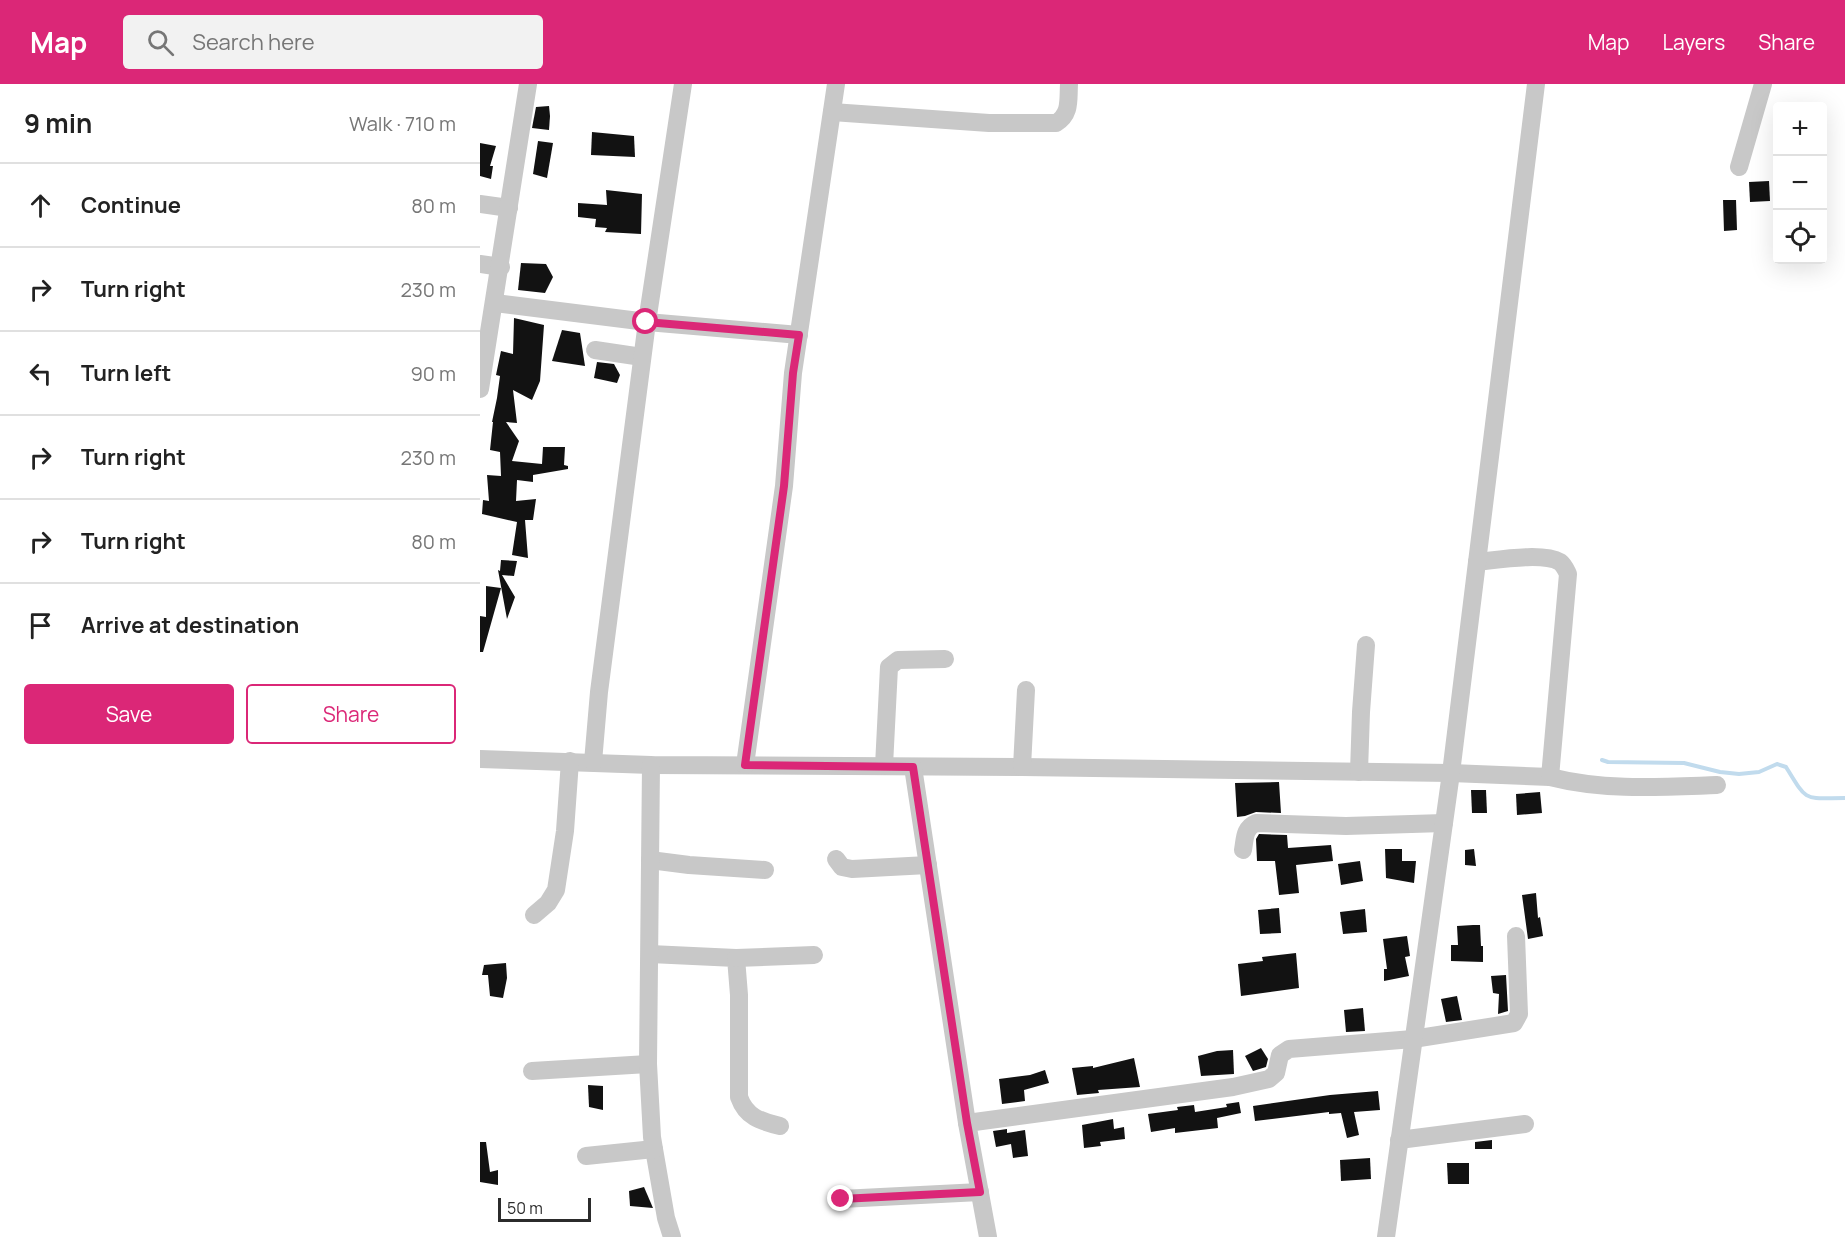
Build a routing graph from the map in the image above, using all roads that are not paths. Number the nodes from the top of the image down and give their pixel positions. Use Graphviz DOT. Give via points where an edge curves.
graph roads {
  1 [pos="528,84"];
  2 [pos="683,84"];
  3 [pos="836,84"];
  4 [pos="1069,84"];
  5 [pos="1536,84"];
  6 [pos="1763,84"];
  7 [pos="832,112"];
  8 [pos="1738,167"];
  9 [pos="480,204"];
  10 [pos="509,208"];
  11 [pos="480,264"];
  12 [pos="501,267"];
  13 [pos="495,303"];
  14 [pos="646,322"];
  15 [pos="799,335"];
  16 [pos="595,350"];
  17 [pos="642,357"];
  18 [pos="480,389"];
  19 [pos="1477,562"];
  20 [pos="1366,645"];
  21 [pos="945,659"];
  22 [pos="1026,690"];
  23 [pos="480,759"];
  24 [pos="570,761"];
  25 [pos="593,762"];
  26 [pos="651,765"];
  27 [pos="745,765"];
  28 [pos="884,766"];
  29 [pos="913,767"];
  30 [pos="1023,767"];
  31 [pos="1359,772"];
  32 [pos="1451,773"];
  33 [pos="1550,777"];
  34 [pos="1717,785"];
  35 [pos="1444,823"];
  36 [pos="1243,850"];
  37 [pos="836,859"];
  38 [pos="650,860"];
  39 [pos="928,865"];
  40 [pos="765,870"];
  41 [pos="534,915"];
  42 [pos="1516,936"];
  43 [pos="650,954"];
  44 [pos="814,956"];
  45 [pos="736,958"];
  46 [pos="1413,1039"];
  47 [pos="648,1064"];
  48 [pos="531,1071"];
  49 [pos="967,1123"];
  50 [pos="1525,1124"];
  51 [pos="780,1126"];
  52 [pos="1399,1140"];
  53 [pos="654,1149"];
  54 [pos="586,1156"];
  55 [pos="980,1192"];
  56 [pos="841,1199"];
  57 [pos="672,1237"];
  58 [pos="988,1237"];
  59 [pos="1386,1237"];
  1 -- 10 [label="street"];
  2 -- 14 [label="street"];
  3 -- 7 [label="street"];
  4 -- 7 [label="street" via="1068,111 1056,123 989,123"];
  5 -- 19 [label="street"];
  6 -- 8 [label="street"];
  7 -- 15 [label="street"];
  9 -- 10 [label="street"];
  10 -- 12 [label="street"];
  11 -- 12 [label="street"];
  12 -- 13 [label="street"];
  13 -- 14 [label="street"];
  13 -- 18 [label="street"];
  14 -- 15 [label="street"];
  14 -- 17 [label="street"];
  15 -- 27 [label="street" via="784,486"];
  16 -- 17 [label="street"];
  17 -- 25 [label="street"];
  19 -- 32 [label="street"];
  19 -- 33 [label="street" via="1548,558 1563,564 1568,574"];
  20 -- 31 [label="street"];
  21 -- 28 [label="street" via="898,660 889,667"];
  22 -- 30 [label="street"];
  23 -- 24 [label="street"];
  24 -- 25 [label="street"];
  24 -- 41 [label="street" via="556,890"];
  25 -- 26 [label="street"];
  26 -- 27 [label="street"];
  26 -- 38 [label="street"];
  27 -- 28 [label="street"];
  28 -- 29 [label="street"];
  29 -- 30 [label="street"];
  29 -- 39 [label="street"];
  30 -- 31 [label="street"];
  31 -- 32 [label="street"];
  32 -- 33 [label="street"];
  32 -- 35 [label="street"];
  33 -- 34 [label="street" via="1625,787"];
  35 -- 36 [label="street" via="1262,823 1249,827"];
  35 -- 46 [label="street"];
  37 -- 39 [label="street" via="842,867 852,870"];
  38 -- 40 [label="street"];
  38 -- 43 [label="street"];
  39 -- 49 [label="street"];
  42 -- 46 [label="street" via="1516,1021"];
  43 -- 45 [label="street"];
  43 -- 47 [label="street"];
  44 -- 45 [label="street"];
  45 -- 51 [label="street" via="739,1096 753,1117"];
  46 -- 49 [label="street" via="1289,1049 1280,1055 1275,1076 1233,1087"];
  46 -- 52 [label="street"];
  47 -- 48 [label="street"];
  47 -- 53 [label="street"];
  49 -- 55 [label="street"];
  50 -- 52 [label="street"];
  52 -- 59 [label="street"];
  53 -- 54 [label="street"];
  53 -- 57 [label="street"];
  55 -- 56 [label="street"];
  55 -- 58 [label="street"];
}
